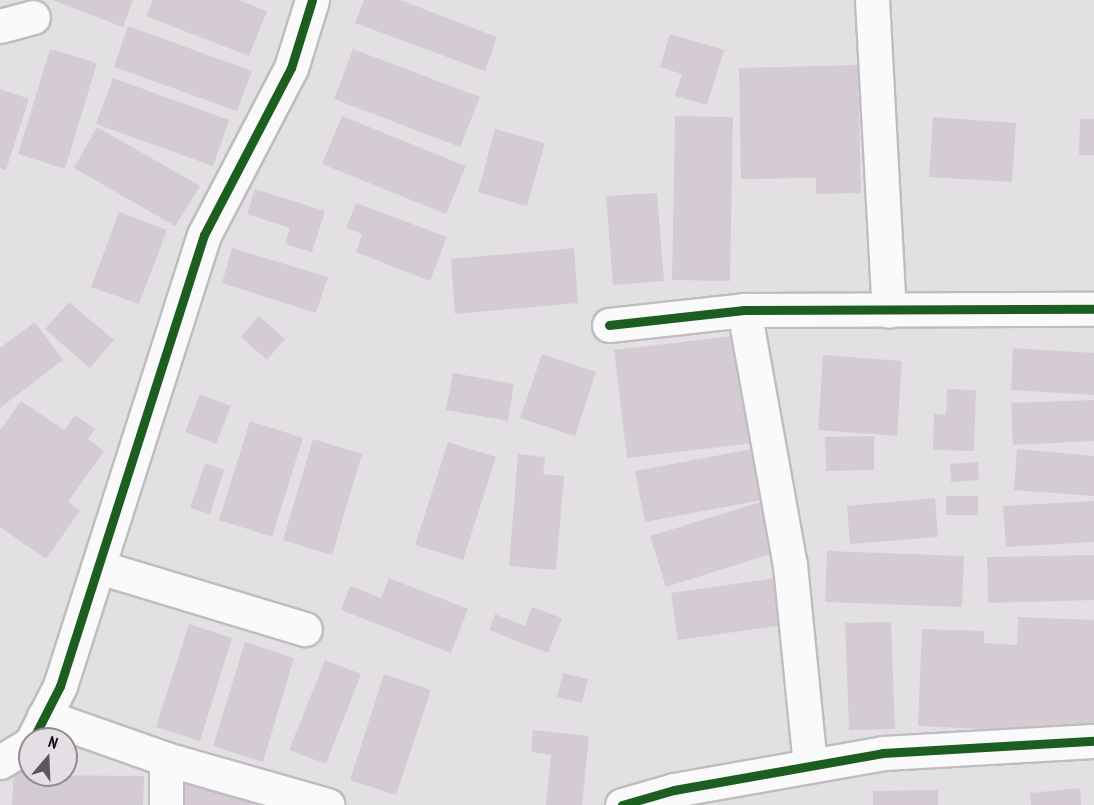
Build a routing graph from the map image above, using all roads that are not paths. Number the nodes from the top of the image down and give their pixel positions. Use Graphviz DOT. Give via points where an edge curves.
graph roads {
  1 [pos="312,0"];
  2 [pos="873,0"];
  3 [pos="33,17"];
  4 [pos="0,26"];
  5 [pos="1094,309"];
  6 [pos="744,310"];
  7 [pos="889,311"];
  8 [pos="609,325"];
  9 [pos="99,567"];
  10 [pos="305,628"];
  11 [pos="39,727"];
  12 [pos="78,741"];
  13 [pos="1094,741"];
  14 [pos="18,748"];
  15 [pos="166,759"];
  16 [pos="0,762"];
  17 [pos="810,764"];
  18 [pos="166,805"];
  19 [pos="328,805"];
  20 [pos="622,805"];
  1 -- 9 [label="street" via="291,68 204,235"];
  2 -- 7 [label="street"];
  3 -- 4 [label="street"];
  5 -- 7 [label="street"];
  6 -- 7 [label="street"];
  6 -- 8 [label="street"];
  6 -- 17 [label="street" via="790,564"];
  9 -- 10 [label="street"];
  9 -- 11 [label="street" via="60,686"];
  12 -- 15 [label="street"];
  13 -- 17 [label="street" via="883,753"];
  14 -- 16 [label="street"];
  15 -- 18 [label="street"];
  15 -- 19 [label="street"];
  17 -- 20 [label="street" via="674,790"];
}
